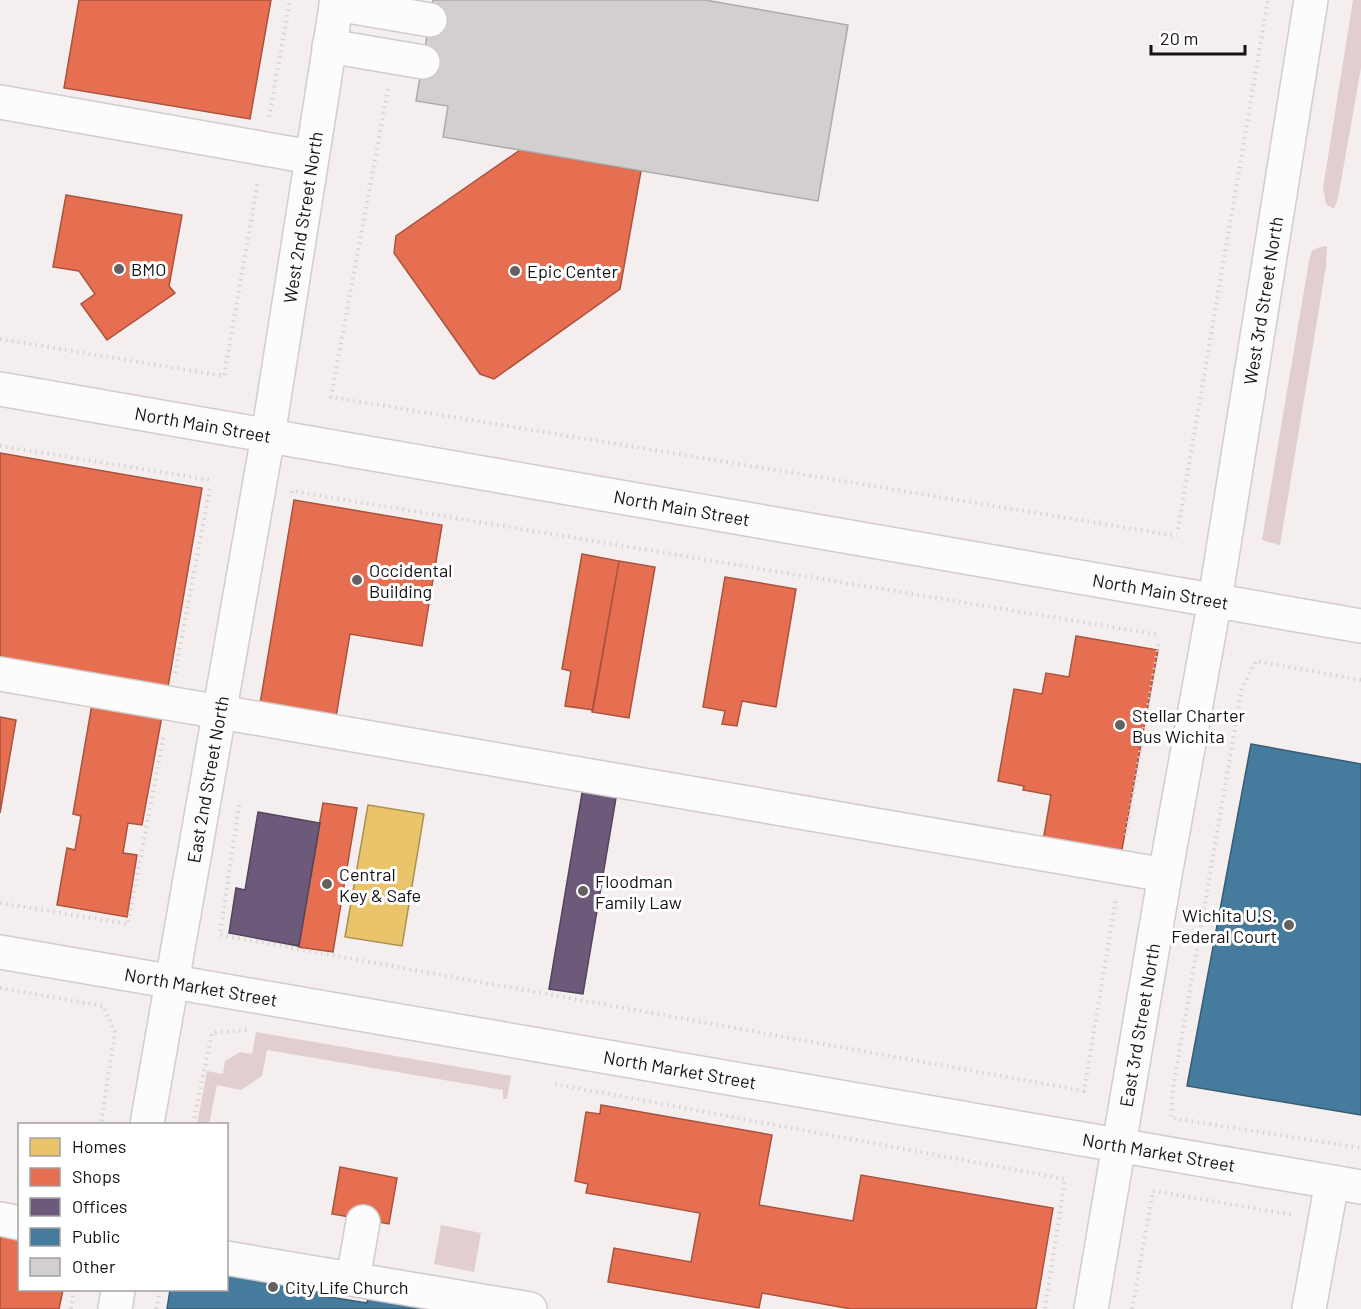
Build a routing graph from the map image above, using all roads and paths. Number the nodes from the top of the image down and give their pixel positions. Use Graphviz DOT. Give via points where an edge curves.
graph roads {
  1 [pos="290,0"];
  2 [pos="1268,0"];
  3 [pos="1311,0"];
  4 [pos="336,2"];
  5 [pos="430,20"];
  6 [pos="329,46"];
  7 [pos="408,59"];
  8 [pos="0,102"];
  9 [pos="264,148"];
  10 [pos="311,157"];
  11 [pos="0,339"];
  12 [pos="0,389"];
  13 [pos="268,436"];
  14 [pos="0,446"];
  15 [pos="211,480"];
  16 [pos="210,488"];
  17 [pos="1178,529"];
  18 [pos="1177,537"];
  19 [pos="1215,600"];
  20 [pos="1361,626"];
  21 [pos="0,674"];
  22 [pos="1361,680"];
  23 [pos="170,703"];
  24 [pos="220,712"];
  25 [pos="1165,875"];
  26 [pos="0,903"];
  27 [pos="0,952"];
  28 [pos="172,982"];
  29 [pos="0,988"];
  30 [pos="251,1029"];
  31 [pos="549,1083"];
  32 [pos="100,1123"];
  33 [pos="147,1123"];
  34 [pos="193,1123"];
  35 [pos="1119,1145"];
  36 [pos="1361,1148"];
  37 [pos="1346,1185"];
  38 [pos="0,1219"];
  39 [pos="1325,1220"];
  40 [pos="363,1222"];
  41 [pos="18,1223"];
  42 [pos="228,1258"];
  43 [pos="353,1279"];
  44 [pos="74,1291"];
  45 [pos="118,1291"];
  46 [pos="160,1291"];
  47 [pos="71,1309"];
  48 [pos="115,1309"];
  49 [pos="156,1309"];
  50 [pos="530,1309"];
  51 [pos="1045,1309"];
  52 [pos="1091,1309"];
  53 [pos="1132,1309"];
  54 [pos="1309,1309"];
  1 -- 9 [label="path"];
  2 -- 17 [label="path"];
  3 -- 19 [label="street, West 3rd Street North"];
  4 -- 5 [label="street"];
  4 -- 6 [label="street, West 2nd Street North"];
  6 -- 7 [label="street"];
  6 -- 10 [label="street, West 2nd Street North"];
  7 -- 18 [label="path" via="331,397"];
  8 -- 9 [label="street"];
  9 -- 10 [label="street"];
  9 -- 11 [label="path" via="224,376"];
  10 -- 13 [label="street, West 2nd Street North"];
  12 -- 13 [label="street, North Main Street"];
  13 -- 19 [label="street, North Main Street"];
  13 -- 24 [label="street, East 2nd Street North"];
  14 -- 15 [label="path"];
  16 -- 23 [label="path"];
  19 -- 20 [label="street, North Main Street"];
  19 -- 25 [label="street, East 3rd Street North"];
  21 -- 23 [label="street"];
  22 -- 36 [label="path" via="1256,661 1242,688 1171,1118"];
  23 -- 24 [label="street"];
  23 -- 26 [label="path" via="128,924"];
  24 -- 25 [label="street"];
  24 -- 28 [label="street, East 2nd Street North"];
  25 -- 35 [label="street, East 3rd Street North"];
  27 -- 28 [label="street, North Market Street"];
  28 -- 33 [label="street, East 2nd Street North"];
  28 -- 35 [label="street, North Market Street"];
  29 -- 32 [label="path" via="103,1006 116,1032"];
  30 -- 34 [label="path" via="212,1033"];
  31 -- 51 [label="path" via="1065,1179"];
  35 -- 37 [label="street, North Market Street"];
  35 -- 52 [label="street, East 3rd Street North"];
  37 -- 39 [label="street"];
  38 -- 41 [label="street"];
  39 -- 53 [label="path" via="1153,1191"];
  39 -- 54 [label="street"];
  40 -- 43 [label="street"];
  42 -- 43 [label="street"];
  43 -- 50 [label="street"];
  44 -- 47 [label="path"];
  45 -- 48 [label="street"];
  46 -- 49 [label="path"];
}
